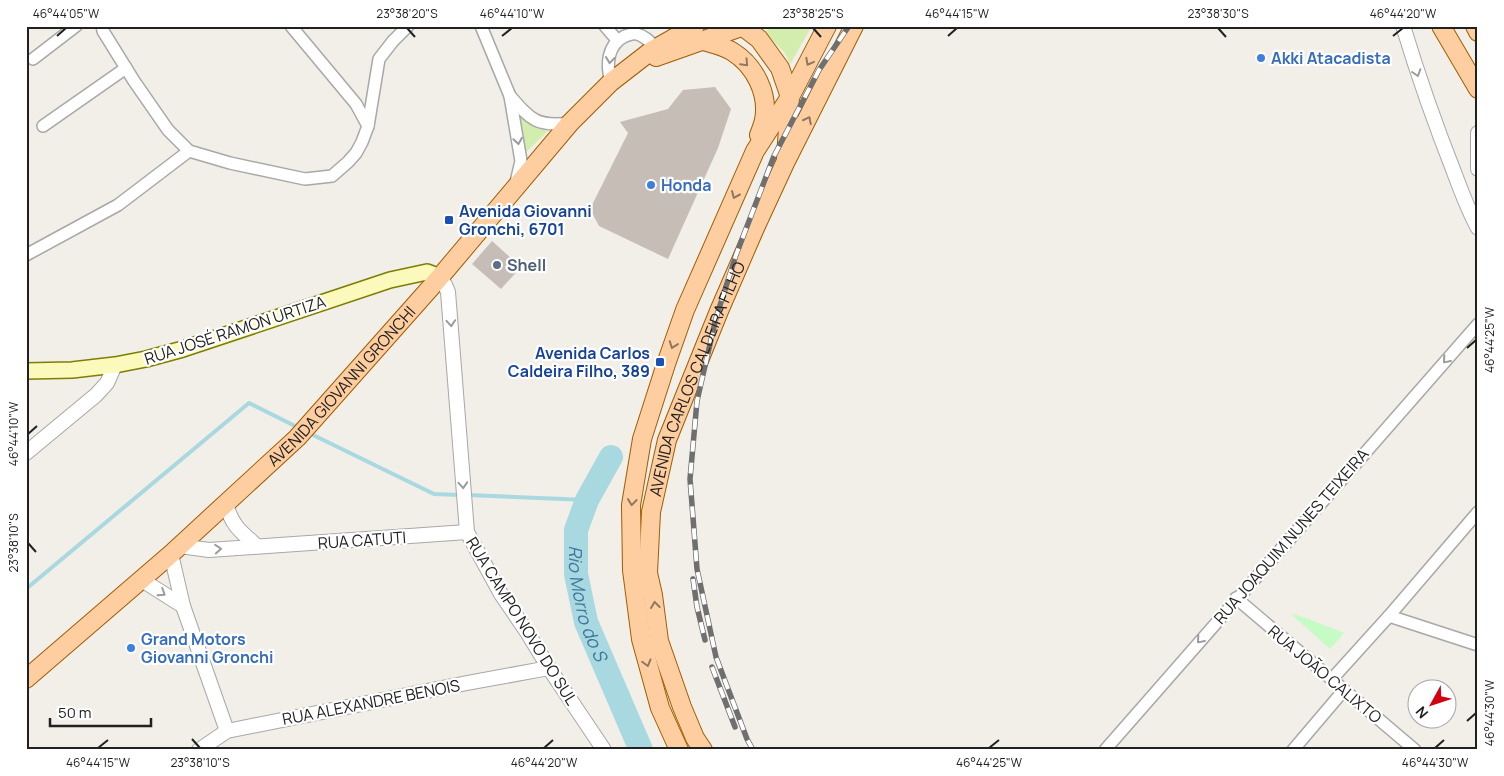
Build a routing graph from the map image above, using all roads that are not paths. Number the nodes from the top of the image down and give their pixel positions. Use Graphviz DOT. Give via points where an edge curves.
graph roads {
  1 [pos="76,26"];
  2 [pos="102,26"];
  3 [pos="291,26"];
  4 [pos="408,26"];
  5 [pos="481,26"];
  6 [pos="604,26"];
  7 [pos="743,26"];
  8 [pos="827,26"];
  9 [pos="854,26"];
  10 [pos="1404,26"];
  11 [pos="1441,26"];
  12 [pos="1474,26"];
  13 [pos="1478,32"];
  14 [pos="699,34"];
  15 [pos="617,40"];
  16 [pos="656,48"];
  17 [pos="33,59"];
  18 [pos="126,68"];
  19 [pos="630,68"];
  20 [pos="611,82"];
  21 [pos="1478,88"];
  22 [pos="510,96"];
  23 [pos="790,98"];
  24 [pos="570,123"];
  25 [pos="44,126"];
  26 [pos="368,126"];
  27 [pos="1478,133"];
  28 [pos="189,151"];
  29 [pos="755,151"];
  30 [pos="785,163"];
  31 [pos="1478,169"];
  32 [pos="515,186"];
  33 [pos="1478,228"];
  34 [pos="26,255"];
  35 [pos="440,277"];
  36 [pos="1478,324"];
  37 [pos="115,365"];
  38 [pos="26,371"];
  39 [pos="26,453"];
  40 [pos="226,504"];
  41 [pos="1478,512"];
  42 [pos="467,532"];
  43 [pos="257,546"];
  44 [pos="176,550"];
  45 [pos="142,580"];
  46 [pos="1236,598"];
  47 [pos="183,606"];
  48 [pos="1389,616"];
  49 [pos="1478,645"];
  50 [pos="549,668"];
  51 [pos="26,679"];
  52 [pos="1332,679"];
  53 [pos="1344,690"];
  54 [pos="227,731"];
  55 [pos="198,750"];
  56 [pos="604,750"];
  57 [pos="680,750"];
  58 [pos="703,750"];
  59 [pos="1104,750"];
  60 [pos="1294,750"];
  61 [pos="1415,750"];
  1 -- 17 [label="street"];
  2 -- 18 [label="street"];
  3 -- 26 [label="street" via="356,104"];
  4 -- 26 [label="street" via="379,60"];
  5 -- 22 [label="street"];
  6 -- 15 [label="street"];
  7 -- 14 [label="main road, AVENIDA GIOVANNI GRONCHI"];
  7 -- 23 [label="main road" via="759,39 780,68"];
  8 -- 23 [label="main road, AVENIDA CARLOS CALDEIRA FILHO, one-way"];
  30 -- 9 [label="main road, AVENIDA CARLOS CALDEIRA FILHO, one-way"];
  10 -- 33 [label="street, one-way" via="1418,76"];
  11 -- 21 [label="main road"];
  12 -- 13 [label="main road"];
  14 -- 16 [label="main road, AVENIDA GIOVANNI GRONCHI"];
  14 -- 19 [label="main road, AVENIDA GIOVANNI GRONCHI"];
  14 -- 29 [label="main road, one-way" via="732,51 757,77 764,102 764,119"];
  15 -- 16 [label="street" via="638,34"];
  15 -- 20 [label="street, one-way" via="608,59"];
  16 -- 19 [label="main road, AVENIDA GIOVANNI GRONCHI"];
  18 -- 25 [label="street"];
  18 -- 28 [label="street" via="168,130"];
  19 -- 20 [label="main road, AVENIDA GIOVANNI GRONCHI"];
  20 -- 24 [label="main road, AVENIDA GIOVANNI GRONCHI"];
  22 -- 24 [label="street" via="540,123"];
  22 -- 32 [label="street, one-way" via="521,161"];
  23 -- 29 [label="main road, AVENIDA CARLOS CALDEIRA FILHO"];
  23 -- 30 [label="main road"];
  24 -- 32 [label="main road, AVENIDA GIOVANNI GRONCHI"];
  26 -- 28 [label="street" via="356,153 332,176 305,179"];
  27 -- 31 [label="street"];
  28 -- 34 [label="street" via="118,205"];
  29 -- 57 [label="main road, AVENIDA CARLOS CALDEIRA FILHO, one-way" via="685,310 666,364 642,439 631,506 632,570 641,639 660,708"];
  58 -- 30 [label="main road, AVENIDA CARLOS CALDEIRA FILHO, one-way" via="682,707 659,641 648,573 650,512 667,440 723,301"];
  32 -- 35 [label="main road, AVENIDA GIOVANNI GRONCHI"];
  35 -- 37 [label="main road, RUA JOSÉ RAMON URTIZA" via="428,272 390,280 183,349"];
  35 -- 40 [label="main road, AVENIDA GIOVANNI GRONCHI" via="297,438"];
  35 -- 42 [label="street, RUA CAMPO NOVO DO SUL, one-way" via="448,292"];
  36 -- 46 [label="street, RUA JOAQUIM NUNES TEIXEIRA, one-way"];
  37 -- 38 [label="main road, RUA JOSÉ RAMON URTIZA"];
  37 -- 39 [label="street" via="107,383 96,395"];
  40 -- 43 [label="street" via="230,518"];
  40 -- 44 [label="main road, AVENIDA GIOVANNI GRONCHI"];
  41 -- 48 [label="street"];
  42 -- 43 [label="street, RUA CATUTI"];
  42 -- 50 [label="street, RUA CAMPO NOVO DO SUL" via="501,594"];
  44 -- 43 [label="street, RUA CATUTI, one-way"];
  44 -- 45 [label="main road, AVENIDA GIOVANNI GRONCHI"];
  44 -- 47 [label="street"];
  45 -- 47 [label="street, one-way"];
  45 -- 51 [label="main road, AVENIDA GIOVANNI GRONCHI"];
  46 -- 52 [label="street, RUA JOÃO CALIXTO"];
  46 -- 59 [label="street, RUA JOAQUIM NUNES TEIXEIRA, one-way"];
  47 -- 54 [label="street"];
  48 -- 49 [label="street"];
  48 -- 52 [label="street"];
  50 -- 54 [label="street, RUA ALEXANDRE BENOIS"];
  50 -- 56 [label="street, RUA CAMPO NOVO DO SUL"];
  52 -- 53 [label="street, RUA JOÃO CALIXTO"];
  53 -- 60 [label="street"];
  53 -- 61 [label="street, RUA JOÃO CALIXTO"];
  54 -- 55 [label="street, RUA ALEXANDRE BENOIS"];
}
